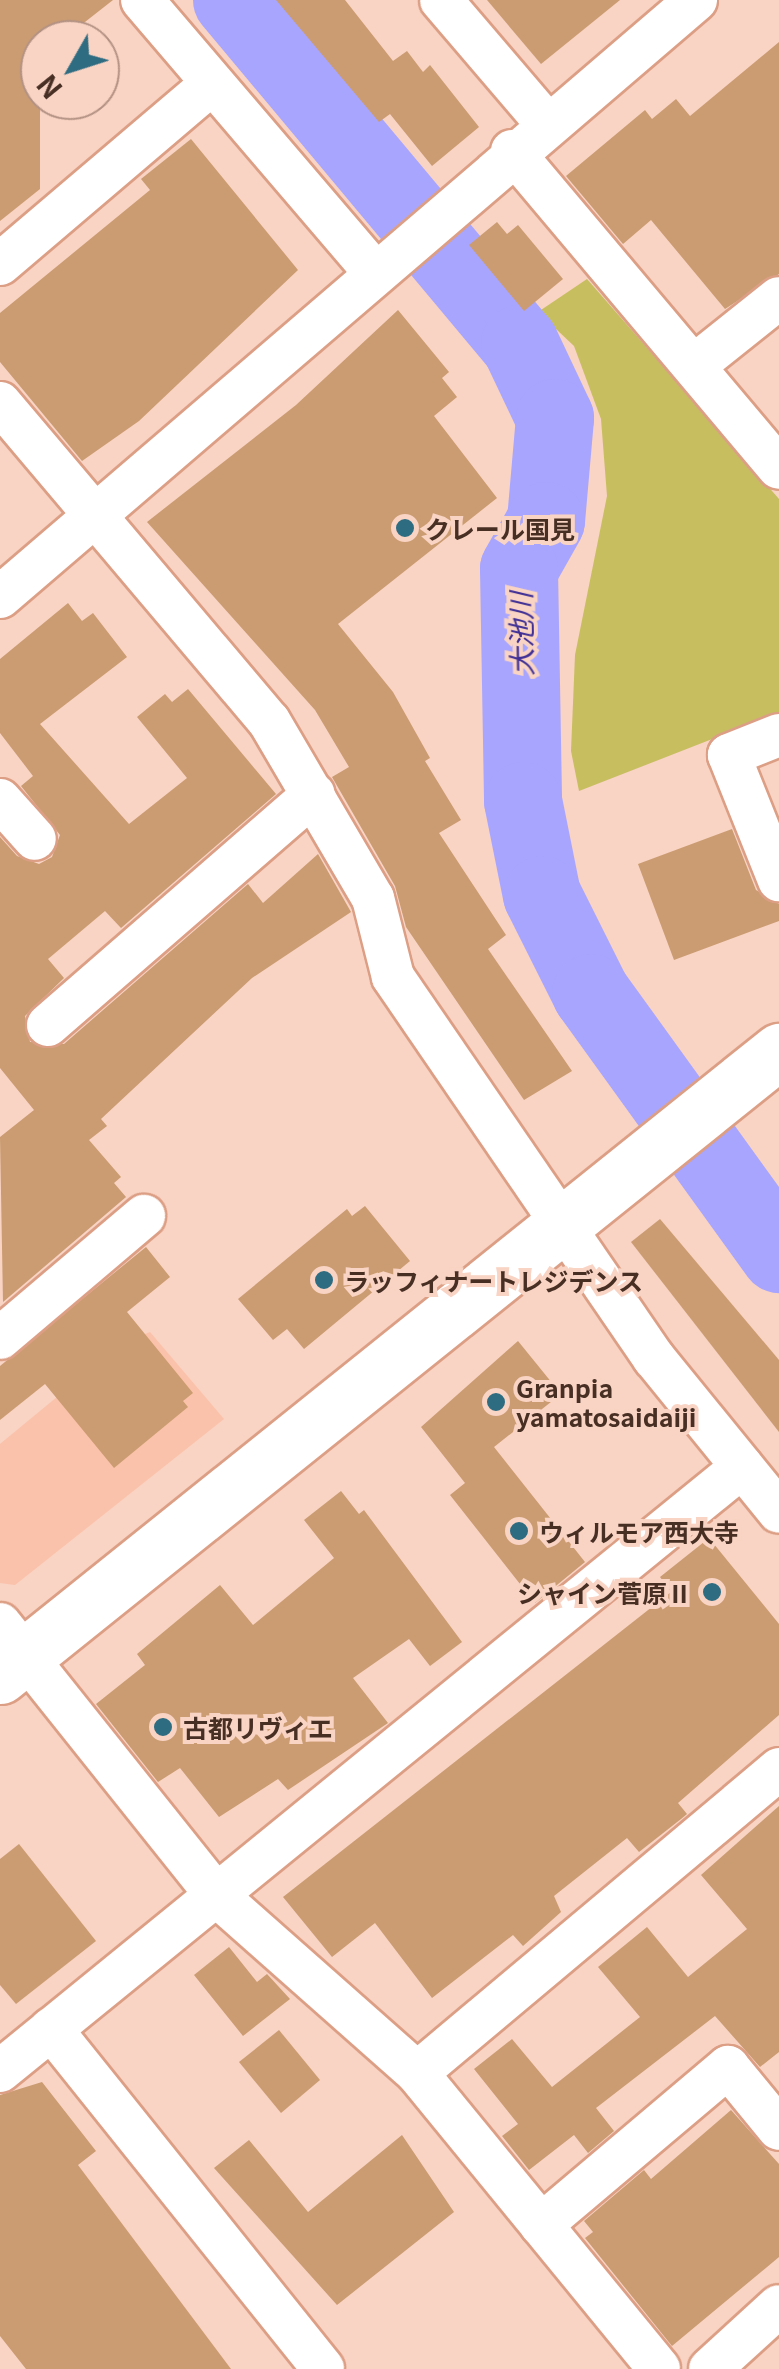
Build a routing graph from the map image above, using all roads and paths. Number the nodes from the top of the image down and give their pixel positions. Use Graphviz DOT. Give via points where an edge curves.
graph roads {
  1 [pos="142,0"];
  2 [pos="440,0"];
  3 [pos="696,0"];
  4 [pos="210,85"];
  5 [pos="547,124"];
  6 [pos="512,152"];
  7 [pos="0,264"];
  8 [pos="381,266"];
  9 [pos="779,298"];
  10 [pos="695,365"];
  11 [pos="0,403"];
  12 [pos="779,468"];
  13 [pos="94,513"];
  14 [pos="0,597"];
  15 [pos="779,734"];
  16 [pos="314,794"];
  17 [pos="0,800"];
  18 [pos="35,839"];
  19 [pos="779,880"];
  20 [pos="48,1025"];
  21 [pos="779,1051"];
  22 [pos="144,1216"];
  23 [pos="565,1217"];
  24 [pos="0,1338"];
  25 [pos="742,1466"];
  26 [pos="779,1512"];
  27 [pos="8,1652"];
  28 [pos="779,1768"];
  29 [pos="216,1895"];
  30 [pos="51,2029"];
  31 [pos="0,2071"];
  32 [pos="417,2072"];
  33 [pos="779,2130"];
  34 [pos="541,2225"];
  35 [pos="779,2306"];
  36 [pos="323,2369"];
  37 [pos="660,2369"];
  38 [pos="710,2369"];
  1 -- 4 [label="street"];
  2 -- 5 [label="street"];
  3 -- 5 [label="street"];
  4 -- 7 [label="street"];
  4 -- 8 [label="street"];
  5 -- 6 [label="street"];
  6 -- 8 [label="street"];
  6 -- 10 [label="street"];
  8 -- 13 [label="street"];
  9 -- 10 [label="street"];
  10 -- 12 [label="street"];
  11 -- 13 [label="street"];
  13 -- 14 [label="street"];
  13 -- 16 [label="street" via="269,721"];
  15 -- 19 [label="street" via="729,754"];
  16 -- 20 [label="street"];
  16 -- 23 [label="street" via="373,898 394,977"];
  17 -- 18 [label="street"];
  21 -- 23 [label="street"];
  22 -- 24 [label="street"];
  23 -- 25 [label="street" via="654,1358"];
  23 -- 27 [label="street"];
  25 -- 26 [label="street"];
  25 -- 29 [label="street"];
  27 -- 29 [label="street"];
  28 -- 32 [label="street"];
  29 -- 30 [label="street"];
  29 -- 32 [label="street"];
  30 -- 31 [label="street"];
  30 -- 36 [label="street"];
  32 -- 34 [label="street"];
  33 -- 34 [label="street" via="728,2067"];
  34 -- 37 [label="street"];
  35 -- 38 [label="street"];
}
